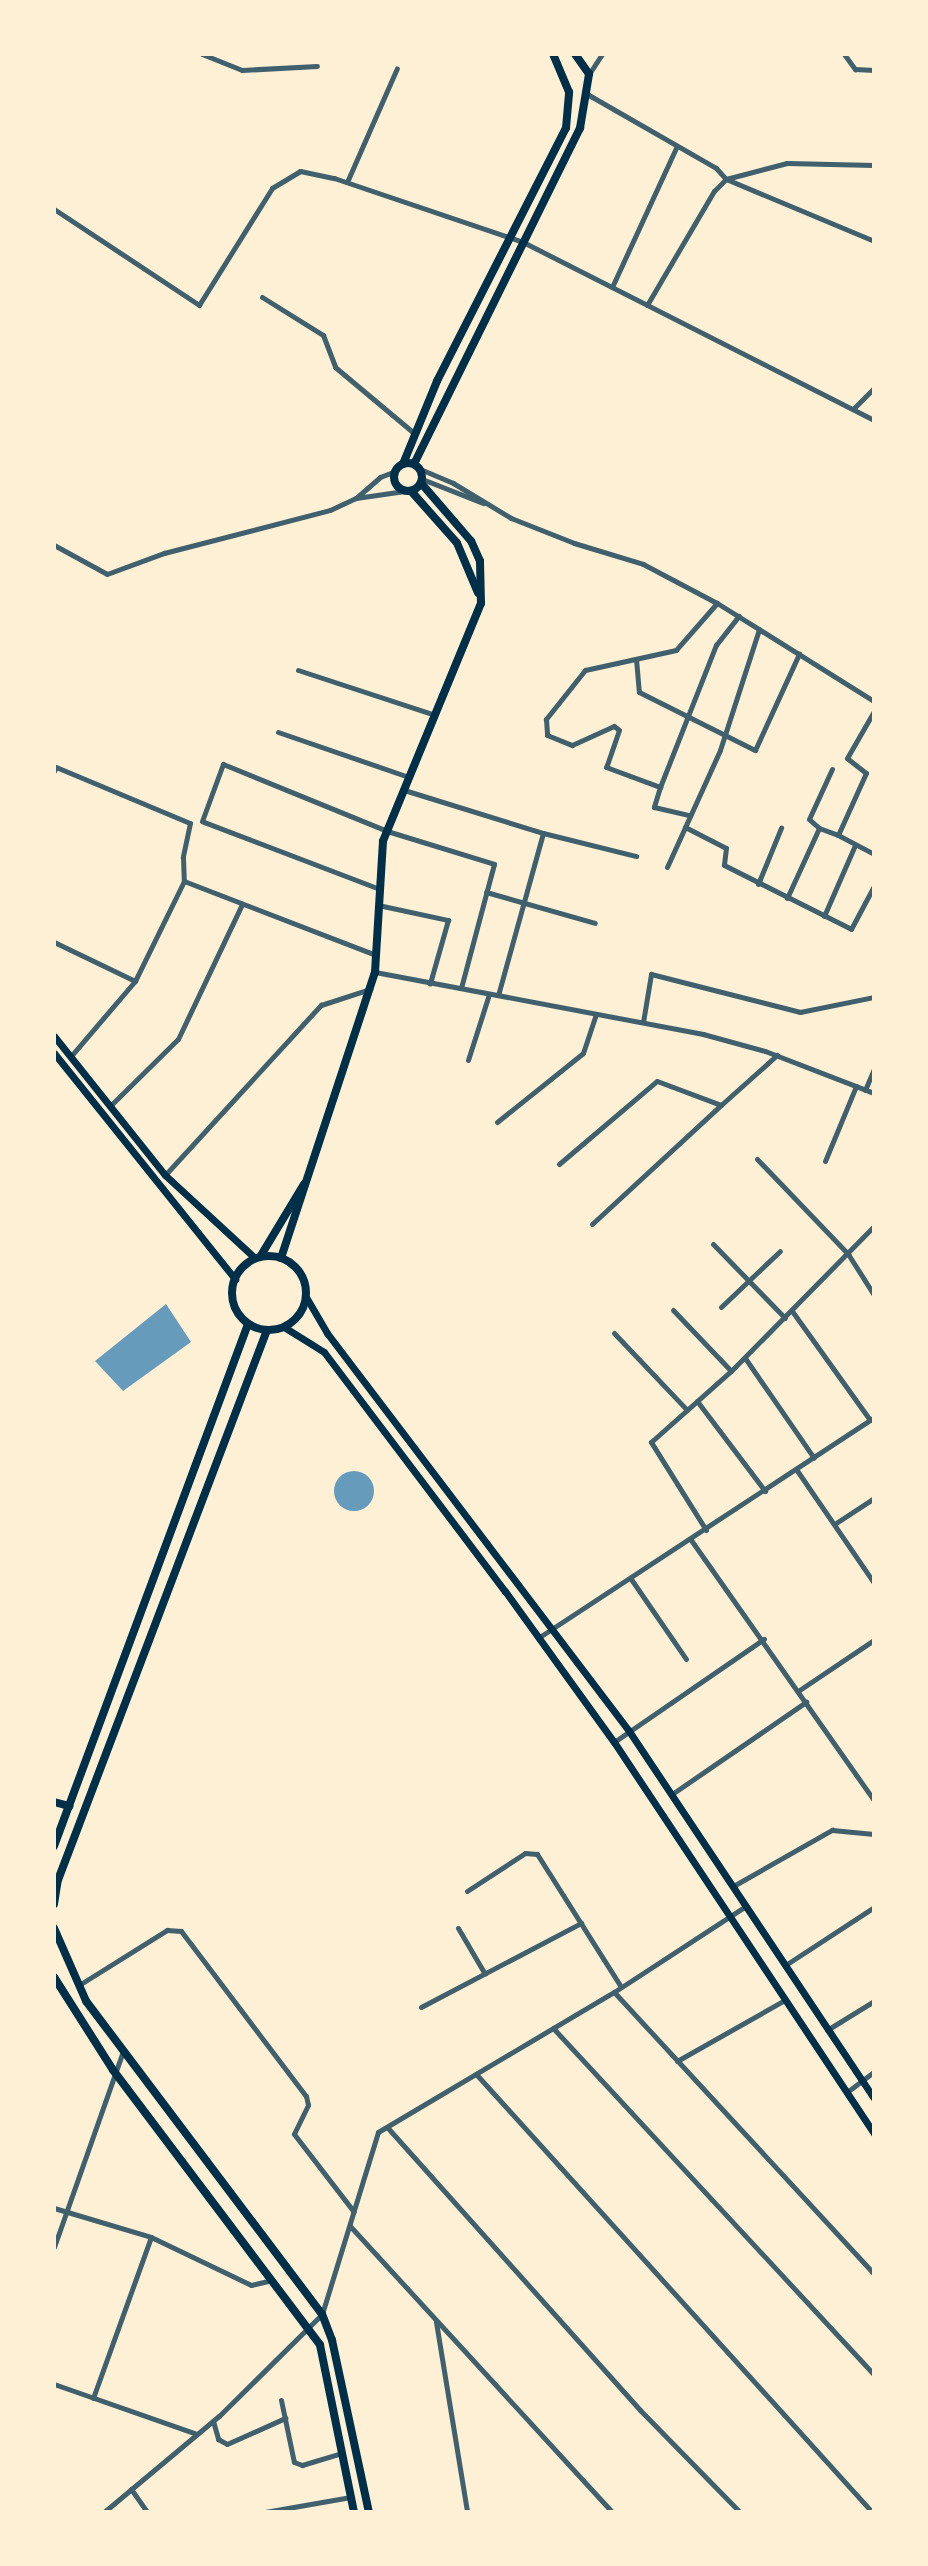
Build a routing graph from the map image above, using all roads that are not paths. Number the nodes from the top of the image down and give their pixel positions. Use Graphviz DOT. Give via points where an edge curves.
graph roads {
  1 [pos="202,54"];
  2 [pos="553,54"];
  3 [pos="575,54"];
  4 [pos="602,54"];
  5 [pos="844,54"];
  6 [pos="317,66"];
  7 [pos="397,68"];
  8 [pos="874,70"];
  9 [pos="589,74"];
  10 [pos="587,98"];
  11 [pos="570,109"];
  12 [pos="677,146"];
  13 [pos="874,165"];
  14 [pos="726,179"];
  15 [pos="347,182"];
  16 [pos="54,209"];
  17 [pos="512,239"];
  18 [pos="874,241"];
  19 [pos="523,242"];
  20 [pos="612,287"];
  21 [pos="262,297"];
  22 [pos="648,305"];
  23 [pos="874,388"];
  24 [pos="853,409"];
  25 [pos="874,420"];
  26 [pos="415,434"];
  27 [pos="399,467"];
  28 [pos="419,474"];
  29 [pos="408,491"];
  30 [pos="356,498"];
  31 [pos="489,505"];
  32 [pos="54,545"];
  33 [pos="481,603"];
  34 [pos="717,603"];
  35 [pos="739,616"];
  36 [pos="759,629"];
  37 [pos="799,654"];
  38 [pos="636,659"];
  39 [pos="298,670"];
  40 [pos="873,699"];
  41 [pos="874,711"];
  42 [pos="435,715"];
  43 [pos="687,717"];
  44 [pos="278,733"];
  45 [pos="724,736"];
  46 [pos="832,769"];
  47 [pos="54,771"];
  48 [pos="866,773"];
  49 [pos="874,774"];
  50 [pos="409,776"];
  51 [pos="660,787"];
  52 [pos="404,790"];
  53 [pos="691,815"];
  54 [pos="685,827"];
  55 [pos="780,828"];
  56 [pos="819,828"];
  57 [pos="387,831"];
  58 [pos="543,833"];
  59 [pos="838,835"];
  60 [pos="856,845"];
  61 [pos="874,854"];
  62 [pos="636,856"];
  63 [pos="667,867"];
  64 [pos="184,881"];
  65 [pos="758,884"];
  66 [pos="874,886"];
  67 [pos="377,888"];
  68 [pos="486,892"];
  69 [pos="787,898"];
  70 [pos="524,903"];
  71 [pos="242,904"];
  72 [pos="377,905"];
  73 [pos="824,916"];
  74 [pos="595,923"];
  75 [pos="54,942"];
  76 [pos="376,956"];
  77 [pos="375,972"];
  78 [pos="135,981"];
  79 [pos="430,983"];
  80 [pos="461,988"];
  81 [pos="370,989"];
  82 [pos="489,994"];
  83 [pos="498,995"];
  84 [pos="874,997"];
  85 [pos="596,1014"];
  86 [pos="643,1023"];
  87 [pos="55,1039"];
  88 [pos="54,1054"];
  89 [pos="777,1055"];
  90 [pos="71,1056"];
  91 [pos="468,1060"];
  92 [pos="874,1069"];
  93 [pos="856,1086"];
  94 [pos="865,1090"];
  95 [pos="874,1094"];
  96 [pos="721,1105"];
  97 [pos="110,1106"];
  98 [pos="497,1122"];
  99 [pos="757,1159"];
  100 [pos="825,1161"];
  101 [pos="559,1164"];
  102 [pos="165,1175"];
  103 [pos="304,1184"];
  104 [pos="592,1224"];
  105 [pos="874,1226"];
  106 [pos="713,1244"];
  107 [pos="780,1251"];
  108 [pos="848,1254"];
  109 [pos="257,1257"];
  110 [pos="281,1258"];
  111 [pos="235,1279"];
  112 [pos="750,1280"];
  113 [pos="874,1295"];
  114 [pos="306,1297"];
  115 [pos="721,1307"];
  116 [pos="673,1310"];
  117 [pos="792,1311"];
  118 [pos="785,1318"];
  119 [pos="248,1324"];
  120 [pos="284,1327"];
  121 [pos="267,1330"];
  122 [pos="614,1333"];
  123 [pos="745,1358"];
  124 [pos="731,1371"];
  125 [pos="697,1401"];
  126 [pos="687,1410"];
  127 [pos="872,1419"];
  128 [pos="814,1458"];
  129 [pos="796,1469"];
  130 [pos="765,1491"];
  131 [pos="874,1498"];
  132 [pos="836,1523"];
  133 [pos="706,1530"];
  134 [pos="691,1540"];
  135 [pos="631,1579"];
  136 [pos="874,1583"];
  137 [pos="553,1629"];
  138 [pos="538,1638"];
  139 [pos="764,1639"];
  140 [pos="874,1640"];
  141 [pos="686,1659"];
  142 [pos="798,1691"];
  143 [pos="806,1702"];
  144 [pos="629,1731"];
  145 [pos="614,1742"];
  146 [pos="672,1794"];
  147 [pos="874,1800"];
  148 [pos="54,1802"];
  149 [pos="69,1806"];
  150 [pos="874,1834"];
  151 [pos="54,1846"];
  152 [pos="734,1885"];
  153 [pos="467,1891"];
  154 [pos="54,1904"];
  155 [pos="748,1904"];
  156 [pos="874,1907"];
  157 [pos="731,1916"];
  158 [pos="581,1923"];
  159 [pos="458,1927"];
  160 [pos="54,1928"];
  161 [pos="788,1965"];
  162 [pos="485,1973"];
  163 [pos="54,1977"];
  164 [pos="77,1986"];
  165 [pos="621,1987"];
  166 [pos="614,1992"];
  167 [pos="785,2000"];
  168 [pos="874,2001"];
  169 [pos="421,2007"];
  170 [pos="553,2028"];
  171 [pos="827,2031"];
  172 [pos="123,2051"];
  173 [pos="677,2060"];
  174 [pos="113,2070"];
  175 [pos="874,2072"];
  176 [pos="476,2074"];
  177 [pos="862,2080"];
  178 [pos="847,2092"];
  179 [pos="874,2098"];
  180 [pos="387,2127"];
  181 [pos="874,2133"];
  182 [pos="54,2208"];
  183 [pos="68,2212"];
  184 [pos="354,2212"];
  185 [pos="350,2226"];
  186 [pos="151,2238"];
  187 [pos="54,2247"];
  188 [pos="874,2274"];
  189 [pos="272,2280"];
  190 [pos="323,2314"];
  191 [pos="436,2322"];
  192 [pos="309,2327"];
  193 [pos="874,2375"];
  194 [pos="54,2384"];
  195 [pos="93,2398"];
  196 [pos="281,2400"];
  197 [pos="285,2418"];
  198 [pos="213,2421"];
  199 [pos="197,2434"];
  200 [pos="342,2453"];
  201 [pos="131,2489"];
  202 [pos="351,2497"];
  203 [pos="104,2512"];
  204 [pos="147,2512"];
  205 [pos="265,2512"];
  206 [pos="354,2512"];
  207 [pos="369,2512"];
  208 [pos="467,2512"];
  209 [pos="612,2512"];
  210 [pos="740,2512"];
  211 [pos="872,2512"];
  1 -- 6 [label="street" via="242,70"];
  2 -- 11 [label="main road" via="569,92"];
  3 -- 9 [label="main road"];
  4 -- 9 [label="street"];
  5 -- 8 [label="street" via="855,69"];
  7 -- 15 [label="street"];
  9 -- 10 [label="main road"];
  10 -- 11 [label="main road"];
  10 -- 12 [label="street"];
  10 -- 19 [label="main road" via="580,128"];
  11 -- 17 [label="main road" via="566,128"];
  12 -- 14 [label="street"];
  12 -- 20 [label="street"];
  13 -- 14 [label="street" via="787,163"];
  14 -- 18 [label="street"];
  14 -- 22 [label="street" via="714,191"];
  15 -- 16 [label="street" via="300,171 272,188 199,305"];
  15 -- 17 [label="street"];
  17 -- 19 [label="street"];
  17 -- 26 [label="main road" via="437,381"];
  19 -- 20 [label="street"];
  19 -- 28 [label="main road"];
  20 -- 22 [label="street"];
  21 -- 26 [label="street" via="323,335 335,367"];
  22 -- 24 [label="street"];
  23 -- 24 [label="street"];
  24 -- 25 [label="street"];
  26 -- 27 [label="main road"];
  27 -- 28 [label="main road"];
  27 -- 29 [label="main road" via="396,484"];
  27 -- 30 [label="street"];
  28 -- 29 [label="main road"];
  28 -- 31 [label="street"];
  28 -- 31 [label="street" via="457,497"];
  28 -- 33 [label="main road" via="471,541 480,561"];
  29 -- 30 [label="street"];
  29 -- 33 [label="main road" via="457,543"];
  30 -- 32 [label="street" via="330,510 164,553 107,574"];
  31 -- 34 [label="street" via="573,543 643,564"];
  33 -- 42 [label="main road"];
  34 -- 35 [label="street"];
  34 -- 38 [label="street" via="676,650"];
  35 -- 36 [label="street"];
  35 -- 43 [label="street" via="716,645"];
  36 -- 37 [label="street"];
  36 -- 45 [label="street"];
  37 -- 40 [label="street"];
  37 -- 45 [label="street" via="755,750"];
  38 -- 43 [label="street" via="639,692"];
  38 -- 51 [label="street" via="585,670 544,725 547,736 572,745 614,726 619,730 606,767"];
  39 -- 42 [label="street"];
  41 -- 48 [label="street" via="848,758"];
  42 -- 50 [label="main road"];
  43 -- 45 [label="street"];
  43 -- 51 [label="street"];
  44 -- 50 [label="street"];
  45 -- 53 [label="street"];
  46 -- 56 [label="street" via="809,819"];
  47 -- 64 [label="street" via="56,767 190,823"];
  48 -- 49 [label="street"];
  48 -- 59 [label="street"];
  50 -- 52 [label="main road"];
  51 -- 53 [label="street" via="654,807"];
  52 -- 57 [label="main road"];
  52 -- 58 [label="street"];
  53 -- 54 [label="street"];
  54 -- 63 [label="street"];
  54 -- 65 [label="street" via="726,848 724,865"];
  55 -- 65 [label="street"];
  56 -- 59 [label="street"];
  56 -- 69 [label="street"];
  57 -- 67 [label="main road"];
  57 -- 67 [label="street" via="223,764 202,821"];
  57 -- 68 [label="street" via="494,864"];
  58 -- 62 [label="street"];
  58 -- 70 [label="street"];
  59 -- 60 [label="street"];
  60 -- 61 [label="street"];
  60 -- 73 [label="street"];
  64 -- 71 [label="street"];
  64 -- 78 [label="street"];
  65 -- 69 [label="street"];
  66 -- 73 [label="street" via="851,929"];
  67 -- 72 [label="main road"];
  68 -- 70 [label="street"];
  68 -- 80 [label="street"];
  69 -- 73 [label="street"];
  70 -- 74 [label="street"];
  70 -- 83 [label="street"];
  71 -- 76 [label="street"];
  71 -- 97 [label="street" via="178,1039"];
  72 -- 76 [label="main road"];
  72 -- 79 [label="street" via="449,920"];
  75 -- 78 [label="street"];
  76 -- 77 [label="main road"];
  77 -- 79 [label="street"];
  77 -- 81 [label="main road"];
  78 -- 90 [label="street"];
  79 -- 80 [label="street"];
  80 -- 82 [label="street"];
  81 -- 102 [label="street" via="321,1005"];
  81 -- 103 [label="main road"];
  82 -- 83 [label="street"];
  82 -- 91 [label="street"];
  83 -- 85 [label="street"];
  84 -- 86 [label="street" via="800,1012 651,974"];
  85 -- 86 [label="street"];
  85 -- 98 [label="street" via="583,1053"];
  86 -- 89 [label="street"];
  87 -- 90 [label="main road"];
  88 -- 111 [label="main road"];
  89 -- 93 [label="street"];
  89 -- 96 [label="street"];
  90 -- 97 [label="main road"];
  92 -- 94 [label="street"];
  93 -- 94 [label="street"];
  93 -- 100 [label="street"];
  94 -- 95 [label="street"];
  96 -- 101 [label="street" via="657,1081"];
  96 -- 104 [label="street"];
  97 -- 102 [label="main road"];
  99 -- 108 [label="street"];
  102 -- 109 [label="main road"];
  103 -- 109 [label="main road"];
  103 -- 110 [label="main road" via="305,1194"];
  105 -- 108 [label="street"];
  106 -- 112 [label="street"];
  107 -- 112 [label="street"];
  108 -- 113 [label="street"];
  108 -- 117 [label="street"];
  109 -- 110 [label="main road"];
  109 -- 111 [label="main road"];
  110 -- 114 [label="main road" via="301,1273"];
  111 -- 119 [label="main road" via="234,1304"];
  112 -- 115 [label="street"];
  112 -- 118 [label="street"];
  114 -- 120 [label="main road" via="303,1309"];
  114 -- 137 [label="main road" via="327,1333"];
  116 -- 124 [label="street"];
  117 -- 118 [label="street"];
  117 -- 127 [label="street"];
  118 -- 123 [label="street"];
  119 -- 121 [label="main road"];
  119 -- 149 [label="main road"];
  120 -- 121 [label="main road"];
  120 -- 138 [label="main road" via="324,1352"];
  121 -- 154 [label="main road" via="58,1880"];
  122 -- 126 [label="street"];
  123 -- 124 [label="street"];
  123 -- 128 [label="street"];
  124 -- 125 [label="street"];
  125 -- 126 [label="street"];
  125 -- 130 [label="street"];
  126 -- 133 [label="street" via="651,1442"];
  127 -- 128 [label="street"];
  128 -- 129 [label="street"];
  129 -- 130 [label="street"];
  129 -- 132 [label="street"];
  130 -- 133 [label="street"];
  131 -- 132 [label="street"];
  132 -- 136 [label="street"];
  133 -- 134 [label="street"];
  134 -- 135 [label="street"];
  134 -- 139 [label="street"];
  135 -- 137 [label="street"];
  135 -- 141 [label="street"];
  137 -- 138 [label="street"];
  137 -- 144 [label="main road"];
  138 -- 145 [label="main road"];
  139 -- 142 [label="street"];
  139 -- 144 [label="street"];
  140 -- 142 [label="street"];
  142 -- 143 [label="street"];
  143 -- 146 [label="street"];
  143 -- 147 [label="street"];
  144 -- 145 [label="street"];
  144 -- 146 [label="main road"];
  145 -- 157 [label="main road"];
  146 -- 152 [label="main road"];
  148 -- 149 [label="main road"];
  149 -- 151 [label="main road"];
  150 -- 152 [label="street" via="832,1830"];
  152 -- 155 [label="main road"];
  153 -- 158 [label="street" via="531,1852 544,1861"];
  155 -- 157 [label="street"];
  155 -- 161 [label="main road"];
  156 -- 161 [label="street"];
  157 -- 165 [label="street"];
  157 -- 167 [label="main road"];
  158 -- 162 [label="street"];
  158 -- 165 [label="street"];
  159 -- 162 [label="street"];
  160 -- 164 [label="main road"];
  161 -- 171 [label="main road"];
  162 -- 169 [label="street"];
  163 -- 174 [label="main road"];
  164 -- 172 [label="main road"];
  164 -- 184 [label="street" via="167,1930 181,1931 306,2096 306,2112 294,2134"];
  165 -- 166 [label="street"];
  166 -- 170 [label="street"];
  166 -- 173 [label="street"];
  167 -- 173 [label="street"];
  167 -- 178 [label="main road"];
  168 -- 171 [label="street"];
  170 -- 176 [label="street"];
  170 -- 193 [label="street"];
  171 -- 177 [label="main road"];
  172 -- 174 [label="street"];
  172 -- 190 [label="main road"];
  173 -- 188 [label="street"];
  174 -- 183 [label="street"];
  174 -- 189 [label="main road"];
  175 -- 177 [label="street"];
  176 -- 180 [label="street"];
  176 -- 211 [label="street"];
  177 -- 178 [label="street"];
  177 -- 179 [label="main road"];
  178 -- 181 [label="main road"];
  180 -- 184 [label="street" via="378,2132"];
  180 -- 210 [label="street" via="640,2410"];
  182 -- 183 [label="street"];
  183 -- 186 [label="street"];
  183 -- 187 [label="street"];
  184 -- 185 [label="street"];
  185 -- 190 [label="street"];
  185 -- 191 [label="street"];
  186 -- 189 [label="street" via="251,2285"];
  186 -- 195 [label="street"];
  189 -- 192 [label="main road"];
  190 -- 192 [label="street"];
  190 -- 207 [label="main road"];
  191 -- 208 [label="street"];
  191 -- 209 [label="street"];
  192 -- 198 [label="street"];
  192 -- 200 [label="main road" via="320,2345"];
  194 -- 195 [label="street"];
  195 -- 199 [label="street"];
  196 -- 197 [label="street"];
  197 -- 198 [label="street" via="227,2444 218,2439"];
  197 -- 200 [label="street" via="298,2465"];
  198 -- 199 [label="street"];
  199 -- 201 [label="street"];
  200 -- 202 [label="main road"];
  201 -- 203 [label="street"];
  201 -- 204 [label="street"];
  202 -- 205 [label="street"];
  202 -- 206 [label="main road"];
}
